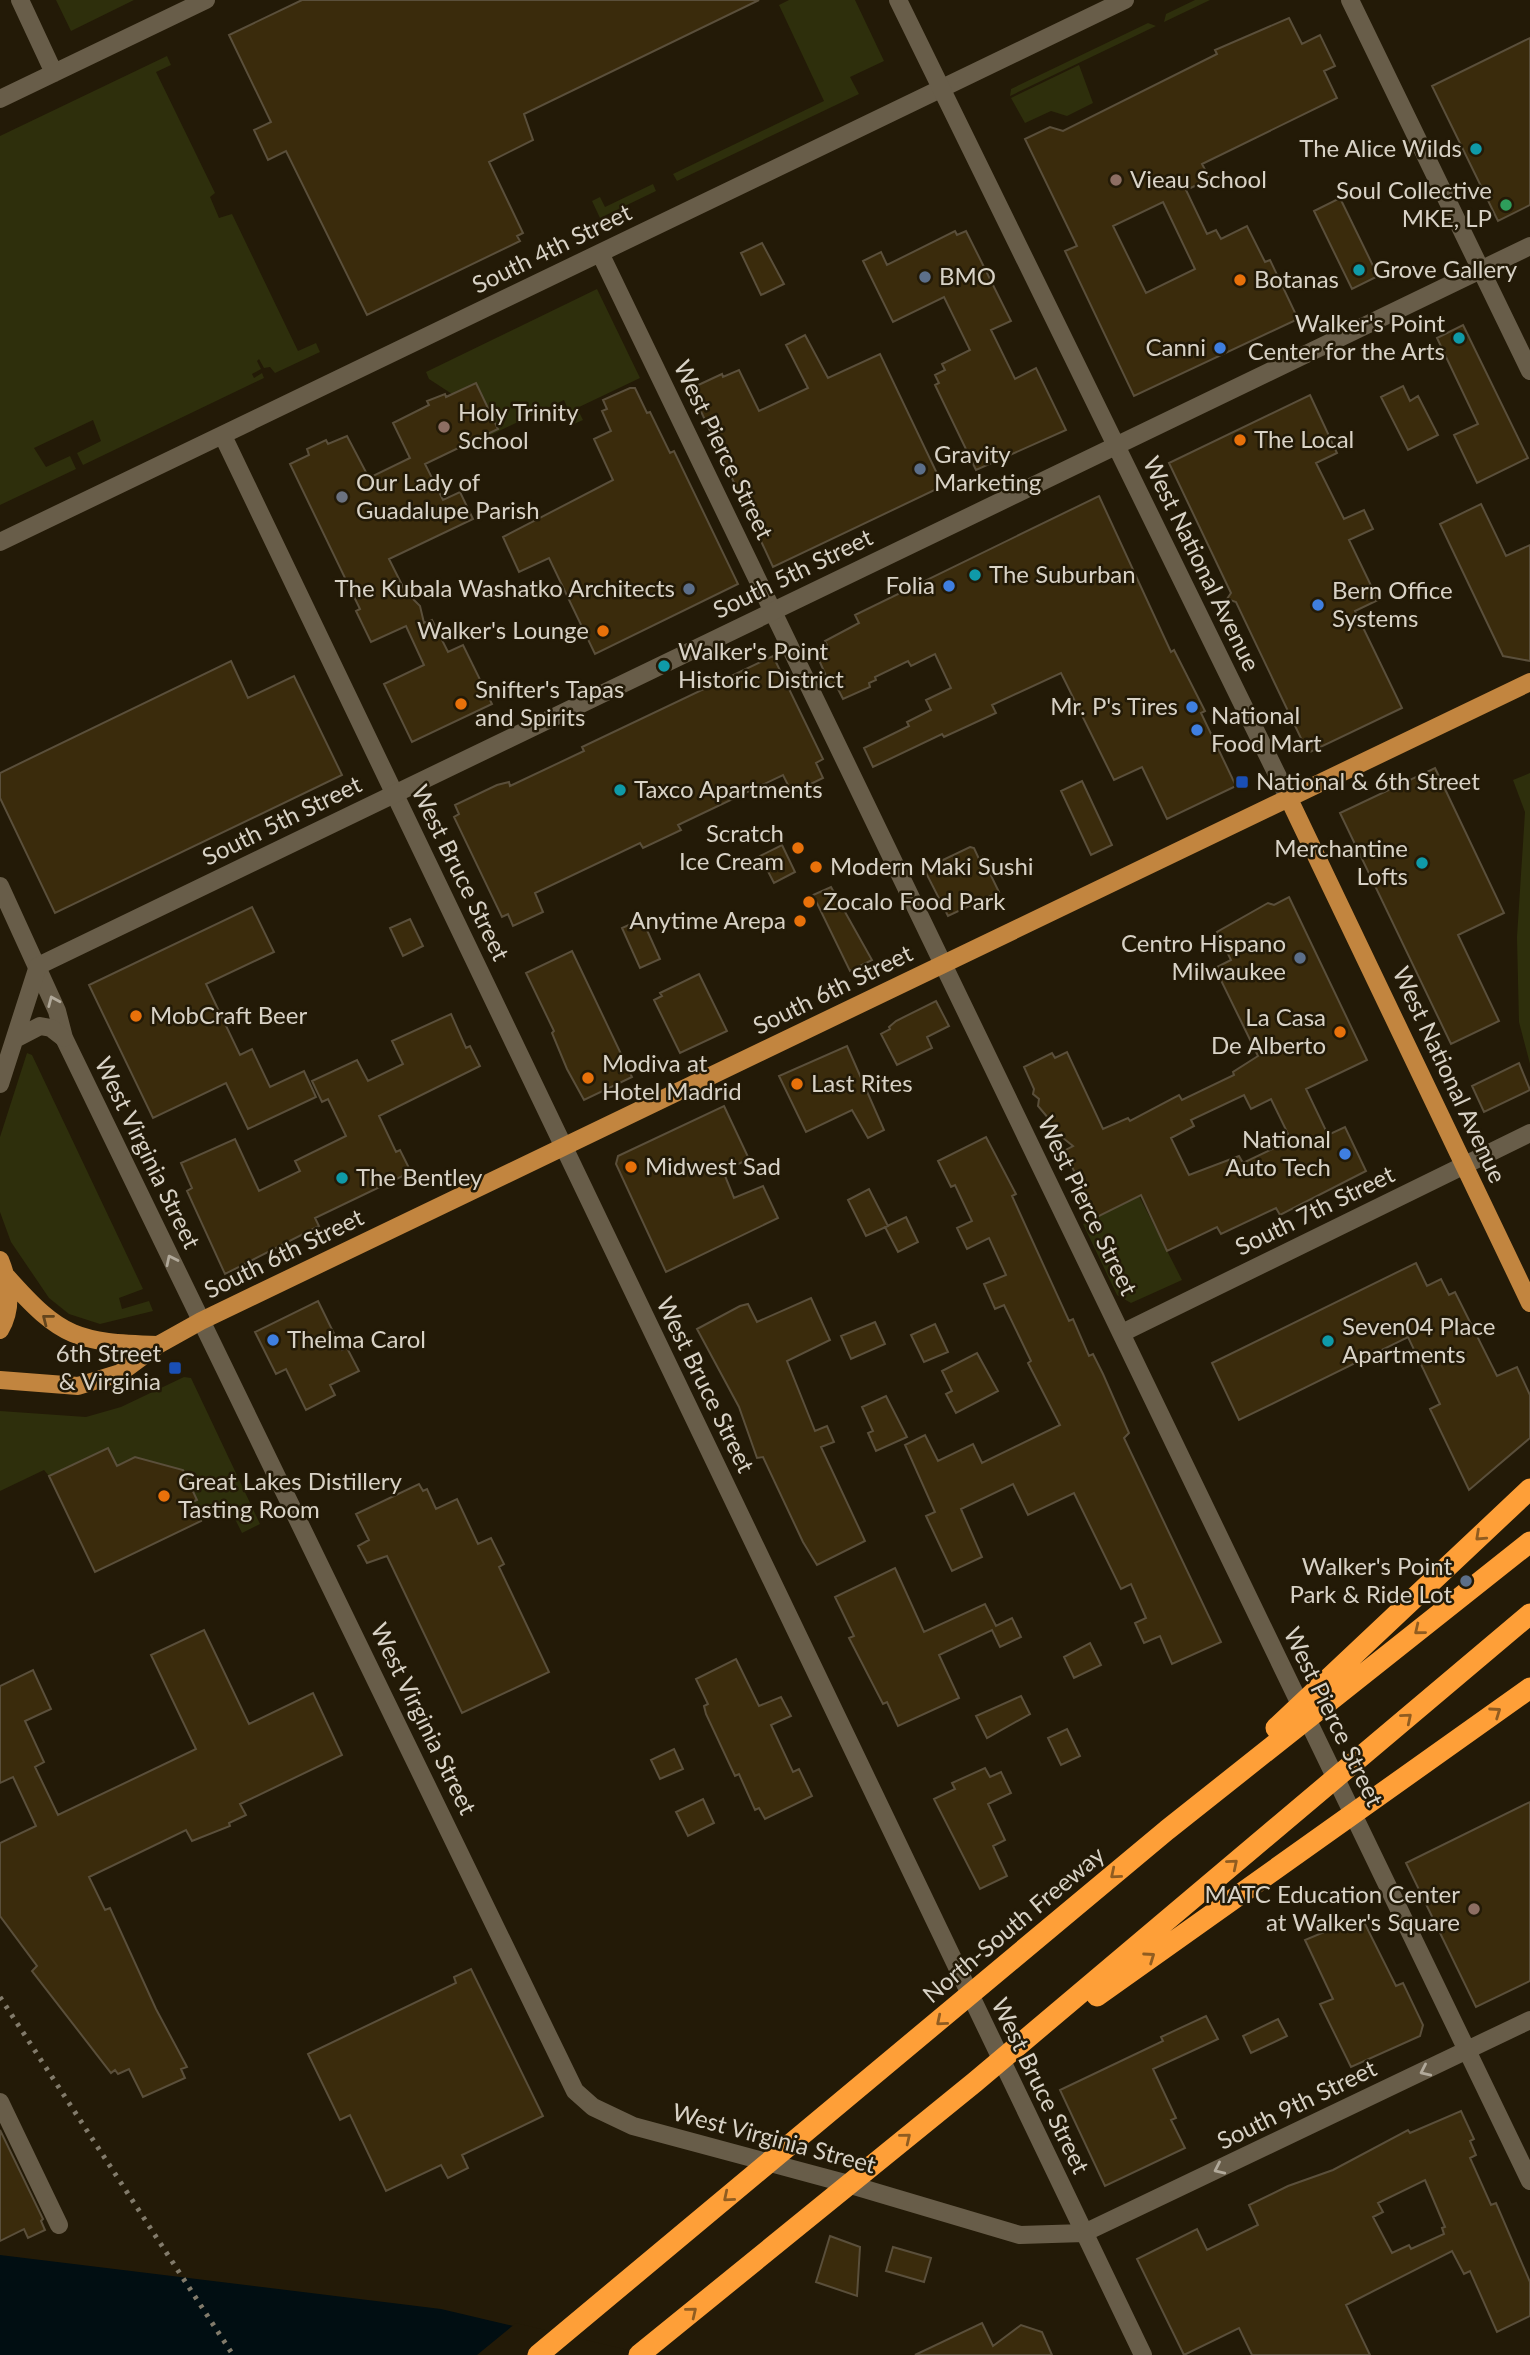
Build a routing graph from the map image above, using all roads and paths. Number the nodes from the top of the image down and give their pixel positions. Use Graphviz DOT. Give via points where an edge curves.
graph roads {
  1 [pos="20,0"];
  2 [pos="206,0"];
  3 [pos="898,0"];
  4 [pos="1125,0"];
  5 [pos="1350,0"];
  6 [pos="54,73"];
  7 [pos="941,88"];
  8 [pos="0,99"];
  9 [pos="1530,247"];
  10 [pos="600,253"];
  11 [pos="1481,270"];
  12 [pos="1530,371"];
  13 [pos="223,436"];
  14 [pos="1116,446"];
  15 [pos="0,542"];
  16 [pos="774,611"];
  17 [pos="1530,682"];
  18 [pos="395,794"];
  19 [pos="1288,797"];
  20 [pos="0,886"];
  21 [pos="943,963"];
  22 [pos="38,966"];
  23 [pos="15,1038"];
  24 [pos="64,1038"];
  25 [pos="0,1084"];
  26 [pos="1530,1133"];
  27 [pos="563,1147"];
  28 [pos="1464,1166"];
  29 [pos="0,1260"];
  30 [pos="7,1277"];
  31 [pos="1530,1303"];
  32 [pos="201,1321"];
  33 [pos="0,1330"];
  34 [pos="1122,1333"];
  35 [pos="158,1345"];
  36 [pos="0,1380"];
  37 [pos="1530,1489"];
  38 [pos="1530,1542"];
  39 [pos="1530,1614"];
  40 [pos="1530,1688"];
  41 [pos="1167,1830"];
  42 [pos="1530,2020"];
  43 [pos="1467,2051"];
  44 [pos="975,2082"];
  45 [pos="0,2102"];
  46 [pos="1530,2181"];
  47 [pos="59,2225"];
  48 [pos="1084,2233"];
  49 [pos="538,2355"];
  50 [pos="639,2355"];
  51 [pos="1143,2355"];
  1 -- 6 [label="street"];
  2 -- 6 [label="street"];
  3 -- 7 [label="street, West National Avenue"];
  4 -- 7 [label="street, South 4th Street"];
  5 -- 11 [label="street"];
  6 -- 8 [label="street"];
  7 -- 10 [label="street, South 4th Street"];
  7 -- 14 [label="street, West National Avenue"];
  9 -- 11 [label="street, South 5th Street"];
  10 -- 13 [label="street, South 4th Street"];
  10 -- 16 [label="street, West Pierce Street"];
  11 -- 12 [label="street"];
  11 -- 14 [label="street, South 5th Street"];
  13 -- 15 [label="street, South 4th Street"];
  13 -- 18 [label="street, West Bruce Street"];
  14 -- 16 [label="street, South 5th Street"];
  14 -- 19 [label="street, West National Avenue"];
  16 -- 18 [label="street, South 5th Street"];
  16 -- 21 [label="street, West Pierce Street"];
  17 -- 19 [label="main road, South 6th Street"];
  18 -- 22 [label="street, South 5th Street"];
  18 -- 27 [label="street, West Bruce Street"];
  19 -- 21 [label="main road, South 6th Street"];
  19 -- 28 [label="main road, West National Avenue"];
  20 -- 22 [label="street, West Virginia Street"];
  21 -- 27 [label="main road, South 6th Street"];
  21 -- 34 [label="street, West Pierce Street"];
  22 -- 23 [label="street"];
  24 -- 22 [label="street, West Virginia Street, one-way"];
  23 -- 24 [label="street" via="40,1026"];
  23 -- 25 [label="street"];
  32 -- 24 [label="street, West Virginia Street, one-way"];
  26 -- 28 [label="street, South 7th Street"];
  27 -- 32 [label="main road, South 6th Street"];
  27 -- 48 [label="street, West Bruce Street"];
  28 -- 31 [label="main road, West National Avenue"];
  28 -- 34 [label="street, South 7th Street"];
  29 -- 30 [label="main road"];
  30 -- 33 [label="main road" via="9,1302"];
  35 -- 30 [label="main road, one-way" via="100,1343 60,1329"];
  32 -- 35 [label="main road, South 6th Street"];
  32 -- 48 [label="street, West Virginia Street" via="575,2091 593,2107 633,2126 1020,2235"];
  34 -- 43 [label="street, West Pierce Street"];
  35 -- 36 [label="main road, South 6th Street" via="120,1373 78,1386"];
  37 -- 41 [label="highway, one-way"];
  38 -- 41 [label="highway, North-South Freeway, one-way"];
  44 -- 39 [label="highway, one-way"];
  44 -- 40 [label="highway, one-way"];
  41 -- 49 [label="highway, North-South Freeway, one-way"];
  42 -- 43 [label="street, South 9th Street"];
  43 -- 46 [label="street, West Pierce Street"];
  43 -- 48 [label="street, South 9th Street, one-way"];
  50 -- 44 [label="highway, one-way"];
  45 -- 47 [label="street"];
  48 -- 51 [label="street, West Bruce Street"];
}
